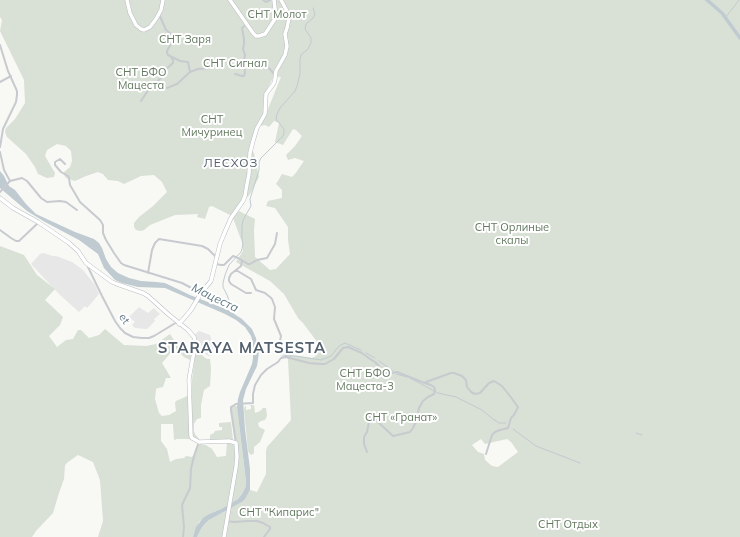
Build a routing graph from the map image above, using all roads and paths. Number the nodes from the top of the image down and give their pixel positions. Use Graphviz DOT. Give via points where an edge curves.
graph roads {
  1 [pos="127,0"];
  2 [pos="164,0"];
  3 [pos="230,0"];
  4 [pos="263,0"];
  5 [pos="270,0"];
  6 [pos="274,0"];
  7 [pos="281,0"];
  8 [pos="159,14"];
  9 [pos="247,24"];
  10 [pos="0,45"];
  11 [pos="4,57"];
  12 [pos="171,57"];
  13 [pos="0,59"];
  14 [pos="257,63"];
  15 [pos="211,68"];
  16 [pos="190,72"];
  17 [pos="235,74"];
  18 [pos="275,75"];
  19 [pos="11,76"];
  20 [pos="0,82"];
  21 [pos="167,88"];
  22 [pos="141,101"];
  23 [pos="0,147"];
  24 [pos="0,152"];
  25 [pos="65,164"];
  26 [pos="9,182"];
  27 [pos="1,191"];
  28 [pos="0,198"];
  29 [pos="77,210"];
  30 [pos="38,222"];
  31 [pos="0,230"];
  32 [pos="277,233"];
  33 [pos="218,258"];
  34 [pos="242,261"];
  35 [pos="86,263"];
  36 [pos="216,264"];
  37 [pos="236,270"];
  38 [pos="148,273"];
  39 [pos="201,293"];
  40 [pos="251,293"];
  41 [pos="178,323"];
  42 [pos="286,357"];
  43 [pos="425,383"];
  44 [pos="199,442"];
  45 [pos="236,443"];
  46 [pos="367,452"];
  47 [pos="486,454"];
  48 [pos="227,521"];
  49 [pos="183,537"];
  50 [pos="224,537"];
  51 [pos="264,537"];
  1 -- 8 [label="street" via="130,13 141,29 150,27"];
  2 -- 8 [label="street"];
  3 -- 9 [label="street"];
  4 -- 5 [label="street"];
  6 -- 9 [label="street" via="276,17 265,34 254,35"];
  7 -- 18 [label="street" via="289,18 285,34 287,46"];
  8 -- 12 [label="street" via="166,30 173,38 167,53"];
  9 -- 17 [label="street" via="242,28 245,75"];
  10 -- 11 [label="street"];
  11 -- 13 [label="street"];
  11 -- 19 [label="street"];
  12 -- 16 [label="street" via="188,62"];
  12 -- 22 [label="street" via="173,63"];
  14 -- 18 [label="street" via="261,64 266,60"];
  15 -- 16 [label="street"];
  16 -- 21 [label="street" via="177,84"];
  18 -- 33 [label="street" via="274,83 265,97 265,114 257,128 250,153 245,196 227,227"];
  19 -- 20 [label="street"];
  19 -- 23 [label="street" via="17,91 16,102 3,129"];
  24 -- 26 [label="street"];
  25 -- 38 [label="street" via="60,159 55,162 61,172 68,176 80,202 100,220 106,240 121,263"];
  26 -- 27 [label="street"];
  26 -- 29 [label="street" via="25,179 47,202 66,202"];
  28 -- 30 [label="street"];
  30 -- 31 [label="street" via="19,241"];
  30 -- 35 [label="street" via="74,247"];
  32 -- 34 [label="street" via="268,258 250,264"];
  33 -- 36 [label="street"];
  33 -- 38 [label="street" via="202,246 159,240 152,250"];
  34 -- 36 [label="street" via="232,256 224,265"];
  34 -- 37 [label="street"];
  35 -- 41 [label="street" via="115,283 143,293"];
  35 -- 41 [label="street, et" via="115,321 125,333 133,337 149,338"];
  36 -- 39 [label="street" via="212,281"];
  37 -- 40 [label="street" via="228,279 229,283 246,293"];
  37 -- 42 [label="street" via="250,278 256,290 266,293 272,300 275,307 274,319 281,336 279,346 286,352"];
  38 -- 39 [label="street" via="182,283"];
  39 -- 41 [label="street" via="194,306"];
  41 -- 44 [label="street" via="190,332 195,341 189,376 189,395 191,436"];
  42 -- 43 [label="street" via="320,364 330,362 343,348 348,347 375,362 386,374 397,372"];
  42 -- 45 [label="street" via="281,358 258,379 253,389 253,403 236,404 231,408"];
  43 -- 46 [label="street" via="433,386 434,394 426,398 419,408 410,432 393,436 374,415 371,415 364,437"];
  43 -- 47 [label="street" via="454,373 462,376 467,387 476,394 494,381 502,386 518,407 508,428 492,435"];
  44 -- 45 [label="street"];
  44 -- 49 [label="street" via="194,456 190,488 182,505"];
  45 -- 48 [label="street" via="236,468"];
  48 -- 50 [label="street"];
  48 -- 51 [label="street" via="263,523 270,527"];
}
